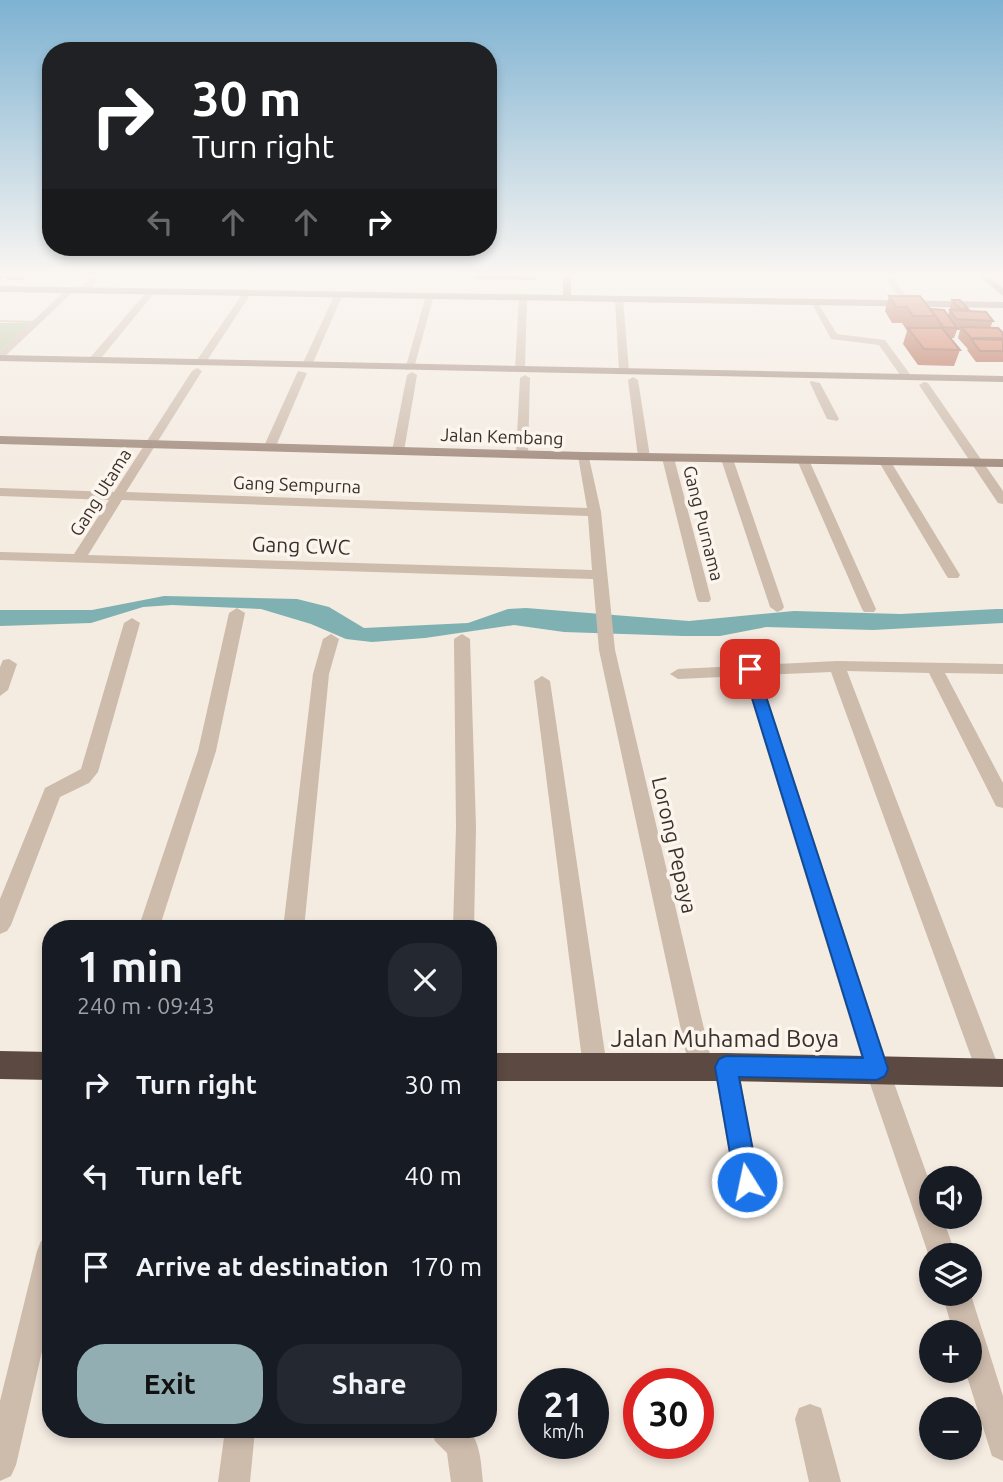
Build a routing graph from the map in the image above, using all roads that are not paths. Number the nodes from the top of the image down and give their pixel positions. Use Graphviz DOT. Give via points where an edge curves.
graph roads {
  1 [pos="16,343"];
  2 [pos="108,343"];
  3 [pos="215,343"];
  4 [pos="316,343"];
  5 [pos="417,343"];
  6 [pos="522,343"];
  7 [pos="622,343"];
  8 [pos="883,343"];
  9 [pos="0,358"];
  10 [pos="93,361"];
  11 [pos="146,366"];
  12 [pos="199,367"];
  13 [pos="0,368"];
  14 [pos="304,369"];
  15 [pos="410,371"];
  16 [pos="624,371"];
  17 [pos="522,374"];
  18 [pos="602,375"];
  19 [pos="907,377"];
  20 [pos="1003,379"];
  21 [pos="633,380"];
  22 [pos="815,383"];
  23 [pos="923,385"];
  24 [pos="1003,387"];
  25 [pos="833,419"];
  26 [pos="0,440"];
  27 [pos="150,443"];
  28 [pos="270,446"];
  29 [pos="398,451"];
  30 [pos="522,454"];
  31 [pos="584,456"];
  32 [pos="644,457"];
  33 [pos="668,458"];
  34 [pos="727,459"];
  35 [pos="803,460"];
  36 [pos="885,462"];
  37 [pos="976,462"];
  38 [pos="1003,463"];
  39 [pos="0,492"];
  40 [pos="119,495"];
  41 [pos="1003,500"];
  42 [pos="594,512"];
  43 [pos="0,556"];
  44 [pos="78,559"];
  45 [pos="600,575"];
  46 [pos="953,575"];
  47 [pos="704,599"];
  48 [pos="777,607"];
  49 [pos="869,609"];
  50 [pos="237,613"];
  51 [pos="132,623"];
  52 [pos="331,639"];
  53 [pos="462,639"];
  54 [pos="9,664"];
  55 [pos="837,666"];
  56 [pos="750,669"];
  57 [pos="935,669"];
  58 [pos="1003,669"];
  59 [pos="678,674"];
  60 [pos="542,681"];
  61 [pos="0,690"];
  62 [pos="1003,802"];
  63 [pos="151,920"];
  64 [pos="294,920"];
  65 [pos="464,920"];
  66 [pos="0,925"];
  67 [pos="0,1065"];
  68 [pos="42,1066"];
  69 [pos="497,1067"];
  70 [pos="595,1067"];
  71 [pos="714,1067"];
  72 [pos="877,1069"];
  73 [pos="996,1073"];
  74 [pos="751,1205"];
  75 [pos="938,1243"];
  76 [pos="42,1289"];
  77 [pos="982,1377"];
  78 [pos="810,1419"];
  79 [pos="239,1438"];
  80 [pos="455,1438"];
  81 [pos="1003,1445"];
  82 [pos="0,1465"];
  83 [pos="234,1482"];
  84 [pos="467,1482"];
  85 [pos="825,1482"];
  1 -- 9 [label="street"];
  2 -- 10 [label="street"];
  3 -- 12 [label="street, Gang Utama"];
  4 -- 14 [label="street"];
  5 -- 15 [label="street"];
  6 -- 17 [label="street"];
  7 -- 16 [label="street"];
  8 -- 19 [label="street"];
  9 -- 10 [label="street"];
  10 -- 11 [label="street"];
  11 -- 12 [label="street"];
  11 -- 13 [label="street"];
  12 -- 14 [label="street"];
  12 -- 27 [label="street, Gang Utama"];
  14 -- 15 [label="street"];
  14 -- 28 [label="street"];
  15 -- 17 [label="street"];
  15 -- 29 [label="street"];
  16 -- 18 [label="street"];
  16 -- 19 [label="street"];
  17 -- 18 [label="street"];
  17 -- 30 [label="street"];
  18 -- 21 [label="street"];
  19 -- 20 [label="street"];
  21 -- 22 [label="street"];
  21 -- 32 [label="street"];
  22 -- 23 [label="street"];
  22 -- 25 [label="street"];
  23 -- 24 [label="street"];
  23 -- 37 [label="street"];
  26 -- 27 [label="street, Jalan Kembang"];
  27 -- 28 [label="street, Jalan Kembang"];
  27 -- 40 [label="street, Gang Utama"];
  28 -- 29 [label="street, Jalan Kembang"];
  29 -- 30 [label="street, Jalan Kembang"];
  30 -- 31 [label="street, Jalan Kembang"];
  31 -- 32 [label="street, Jalan Kembang"];
  31 -- 42 [label="street, Lorong Pepaya"];
  32 -- 33 [label="street, Jalan Kembang"];
  33 -- 34 [label="street, Jalan Kembang"];
  33 -- 47 [label="street, Gang Purnama"];
  34 -- 35 [label="street, Jalan Kembang"];
  34 -- 48 [label="street"];
  35 -- 36 [label="street, Jalan Kembang"];
  35 -- 49 [label="street"];
  36 -- 37 [label="street, Jalan Kembang"];
  36 -- 46 [label="street"];
  37 -- 38 [label="street, Jalan Kembang"];
  37 -- 41 [label="street"];
  39 -- 40 [label="street, Gang Sempurna"];
  40 -- 42 [label="street, Gang Sempurna"];
  40 -- 44 [label="street, Gang Utama"];
  42 -- 45 [label="street, Lorong Pepaya"];
  43 -- 44 [label="street, Gang CWC"];
  44 -- 45 [label="street, Gang CWC"];
  45 -- 71 [label="street, Lorong Pepaya" via="604,624"];
  50 -- 63 [label="street" via="207,751"];
  51 -- 66 [label="street" via="89,772 52,793"];
  52 -- 64 [label="street" via="321,674"];
  53 -- 65 [label="street"];
  54 -- 61 [label="street"];
  55 -- 56 [label="street"];
  55 -- 57 [label="street"];
  55 -- 73 [label="street"];
  56 -- 59 [label="street"];
  56 -- 72 [label="street"];
  57 -- 58 [label="street"];
  57 -- 62 [label="street"];
  60 -- 70 [label="street"];
  67 -- 68 [label="highway"];
  69 -- 70 [label="highway, Jalan Muhamad Boya"];
  70 -- 71 [label="highway, Jalan Muhamad Boya"];
  71 -- 72 [label="highway, Jalan Muhamad Boya"];
  71 -- 74 [label="street, Lorong Pepaya"];
  72 -- 73 [label="highway, Jalan Muhamad Boya"];
  72 -- 75 [label="street"];
  76 -- 82 [label="street"];
  77 -- 81 [label="street"];
  78 -- 85 [label="street"];
  79 -- 83 [label="street"];
  80 -- 84 [label="street" via="462,1445"];
}
